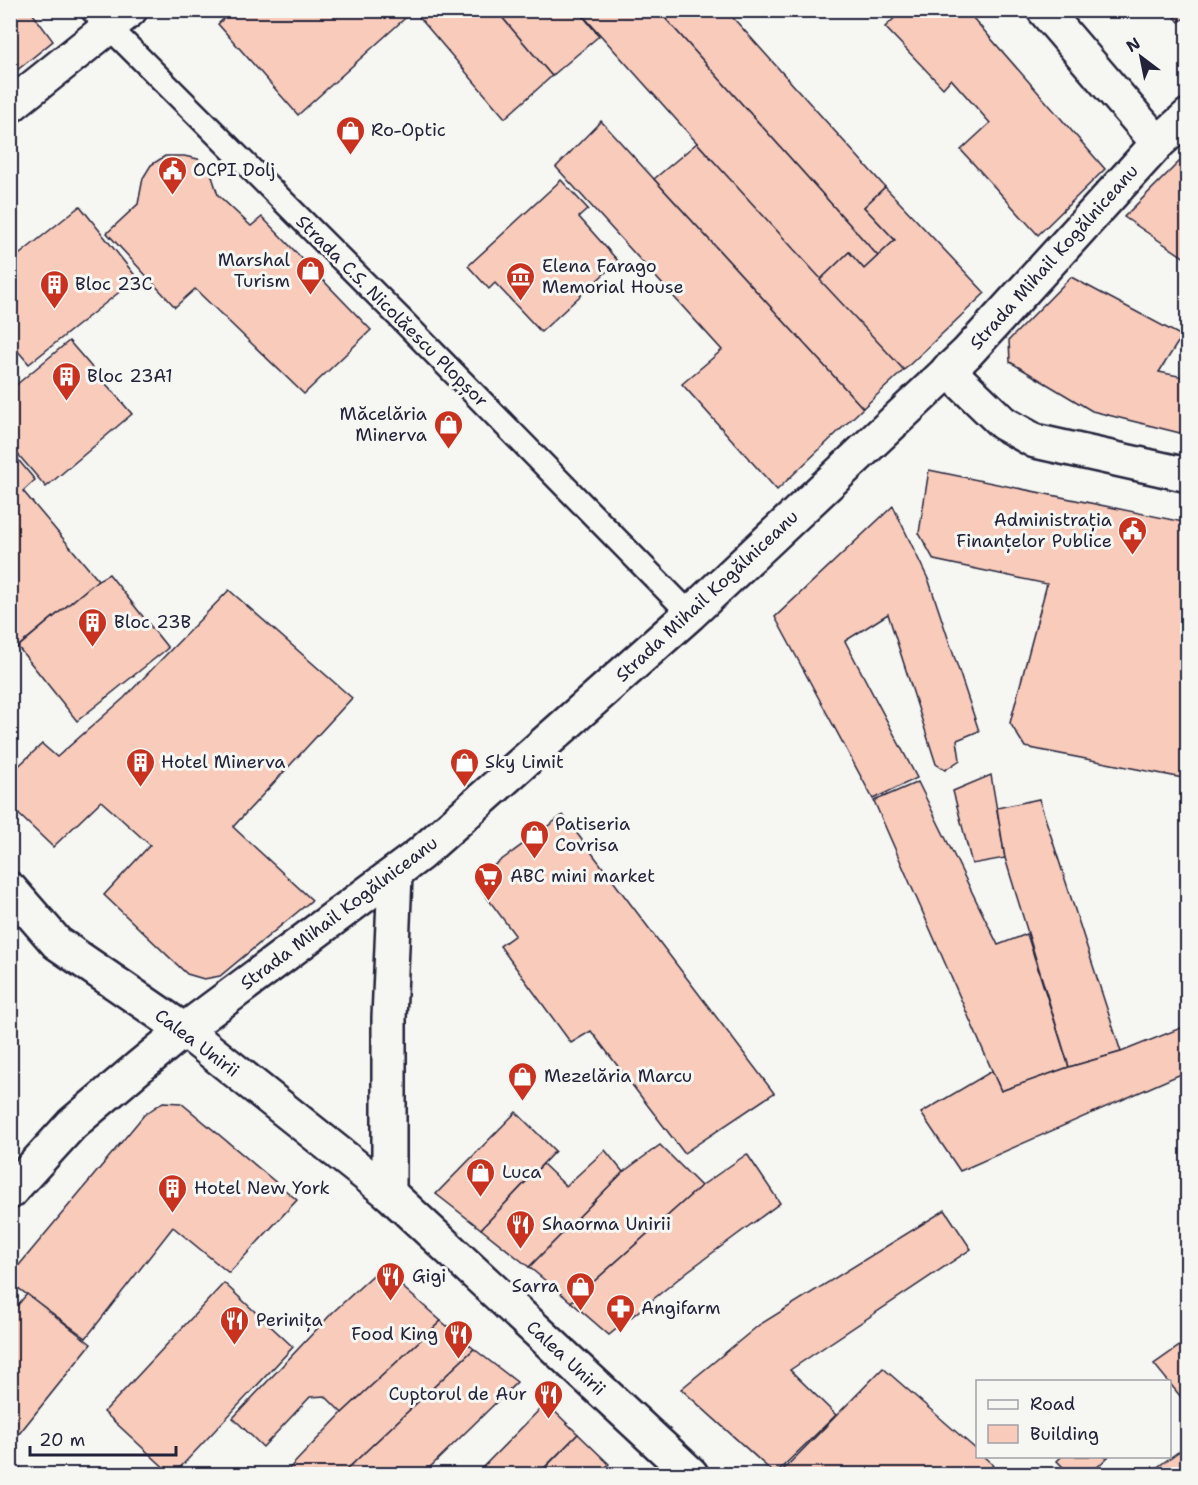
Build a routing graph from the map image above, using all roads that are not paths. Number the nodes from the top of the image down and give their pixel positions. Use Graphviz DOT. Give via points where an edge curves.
graph roads {
  1 [pos="1044,10"];
  2 [pos="110,16"];
  3 [pos="10,106"];
  4 [pos="1188,116"];
  5 [pos="1158,143"];
  6 [pos="948,370"];
  7 [pos="1188,475"];
  8 [pos="690,614"];
  9 [pos="395,875"];
  10 [pos="10,889"];
  11 [pos="184,1030"];
  12 [pos="10,1192"];
  13 [pos="389,1193"];
  14 [pos="691,1474"];
  1 -- 5 [label="street"];
  2 -- 3 [label="street"];
  2 -- 8 [label="lane, Strada C.S. Nicolăescu Plopșor"];
  4 -- 5 [label="street, Strada Mihail Kogălniceanu"];
  5 -- 6 [label="street, Strada Mihail Kogălniceanu"];
  6 -- 7 [label="street" via="1003,423 1035,441"];
  6 -- 8 [label="street, Strada Mihail Kogălniceanu"];
  8 -- 9 [label="street, Strada Mihail Kogălniceanu"];
  9 -- 11 [label="street, Strada Mihail Kogălniceanu"];
  9 -- 13 [label="street" via="389,1018"];
  10 -- 11 [label="street, Calea Unirii" via="57,943"];
  11 -- 12 [label="street, Strada Mihail Kogălniceanu" via="72,1125"];
  11 -- 13 [label="street, Calea Unirii"];
  13 -- 14 [label="street, Calea Unirii"];
}
